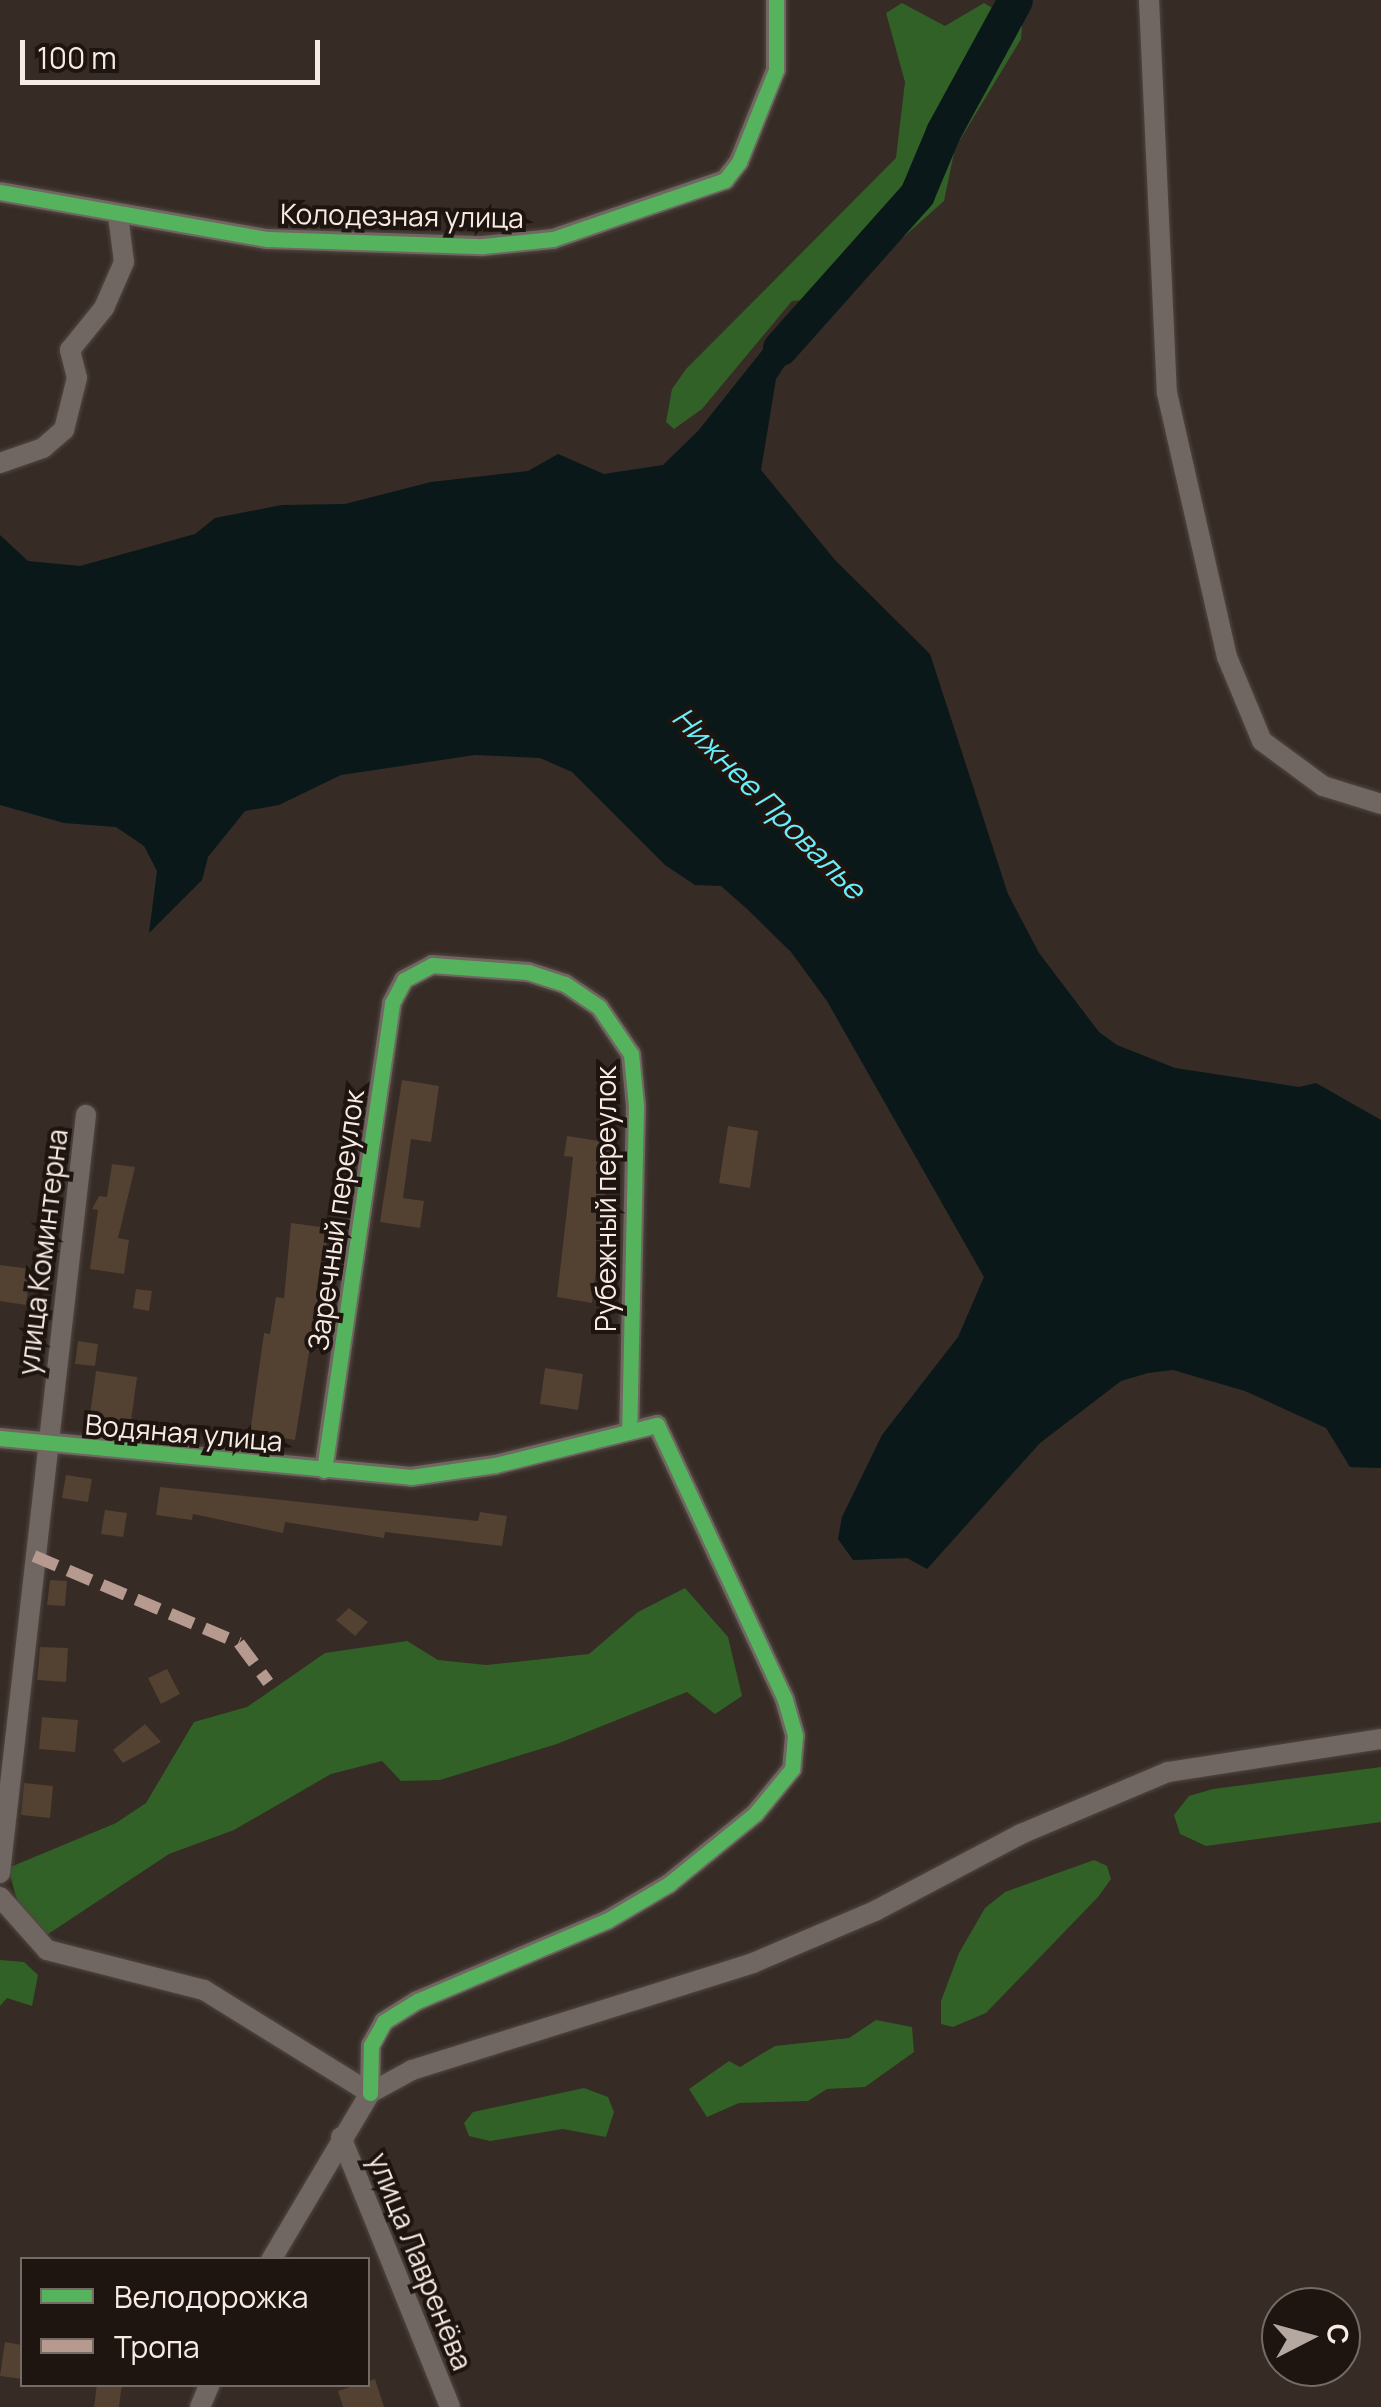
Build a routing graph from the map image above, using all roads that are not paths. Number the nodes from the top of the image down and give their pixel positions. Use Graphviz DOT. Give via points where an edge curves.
graph roads {
  1 [pos="776,0"];
  2 [pos="1148,0"];
  3 [pos="0,192"];
  4 [pos="118,216"];
  5 [pos="0,462"];
  6 [pos="1381,804"];
  7 [pos="404,980"];
  8 [pos="86,1116"];
  9 [pos="630,1431"];
  10 [pos="0,1438"];
  11 [pos="48,1444"];
  12 [pos="324,1470"];
  13 [pos="1381,1740"];
  14 [pos="0,1872"];
  15 [pos="0,1896"];
  16 [pos="370,2093"];
  17 [pos="341,2136"];
  18 [pos="273,2257"];
  19 [pos="450,2407"];
  1 -- 4 [label="street, Колодезная улица" via="776,70 751,135 725,180 697,194 553,239 483,246 267,239"];
  2 -- 6 [label="street" via="1167,393 1227,657 1262,741 1324,786"];
  3 -- 4 [label="street, Колодезная улица"];
  4 -- 5 [label="street" via="124,262 104,308 70,350 76,390 64,430 42,448"];
  7 -- 9 [label="street, Рубежный переулок" via="432,964 528,972 565,984 599,1007 631,1054 636,1106"];
  7 -- 12 [label="street, Заречный переулок" via="392,1004"];
  8 -- 11 [label="street, улица Коминтерна"];
  9 -- 12 [label="street, Водяная улица" via="448,1474"];
  9 -- 16 [label="street, Водяная улица" via="657,1424 785,1700 795,1736 792,1769 754,1814 669,1884 608,1920 417,2001 384,2022 371,2045"];
  10 -- 11 [label="street, Водяная улица"];
  11 -- 12 [label="street, Водяная улица"];
  11 -- 14 [label="street, улица Коминтерна"];
  13 -- 16 [label="street" via="1168,1772 1021,1834 785,1950 458,2050"];
  15 -- 16 [label="street" via="47,1950 204,1990"];
  16 -- 17 [label="street"];
  17 -- 18 [label="street"];
  17 -- 19 [label="street, улица Лавренёва"];
}
